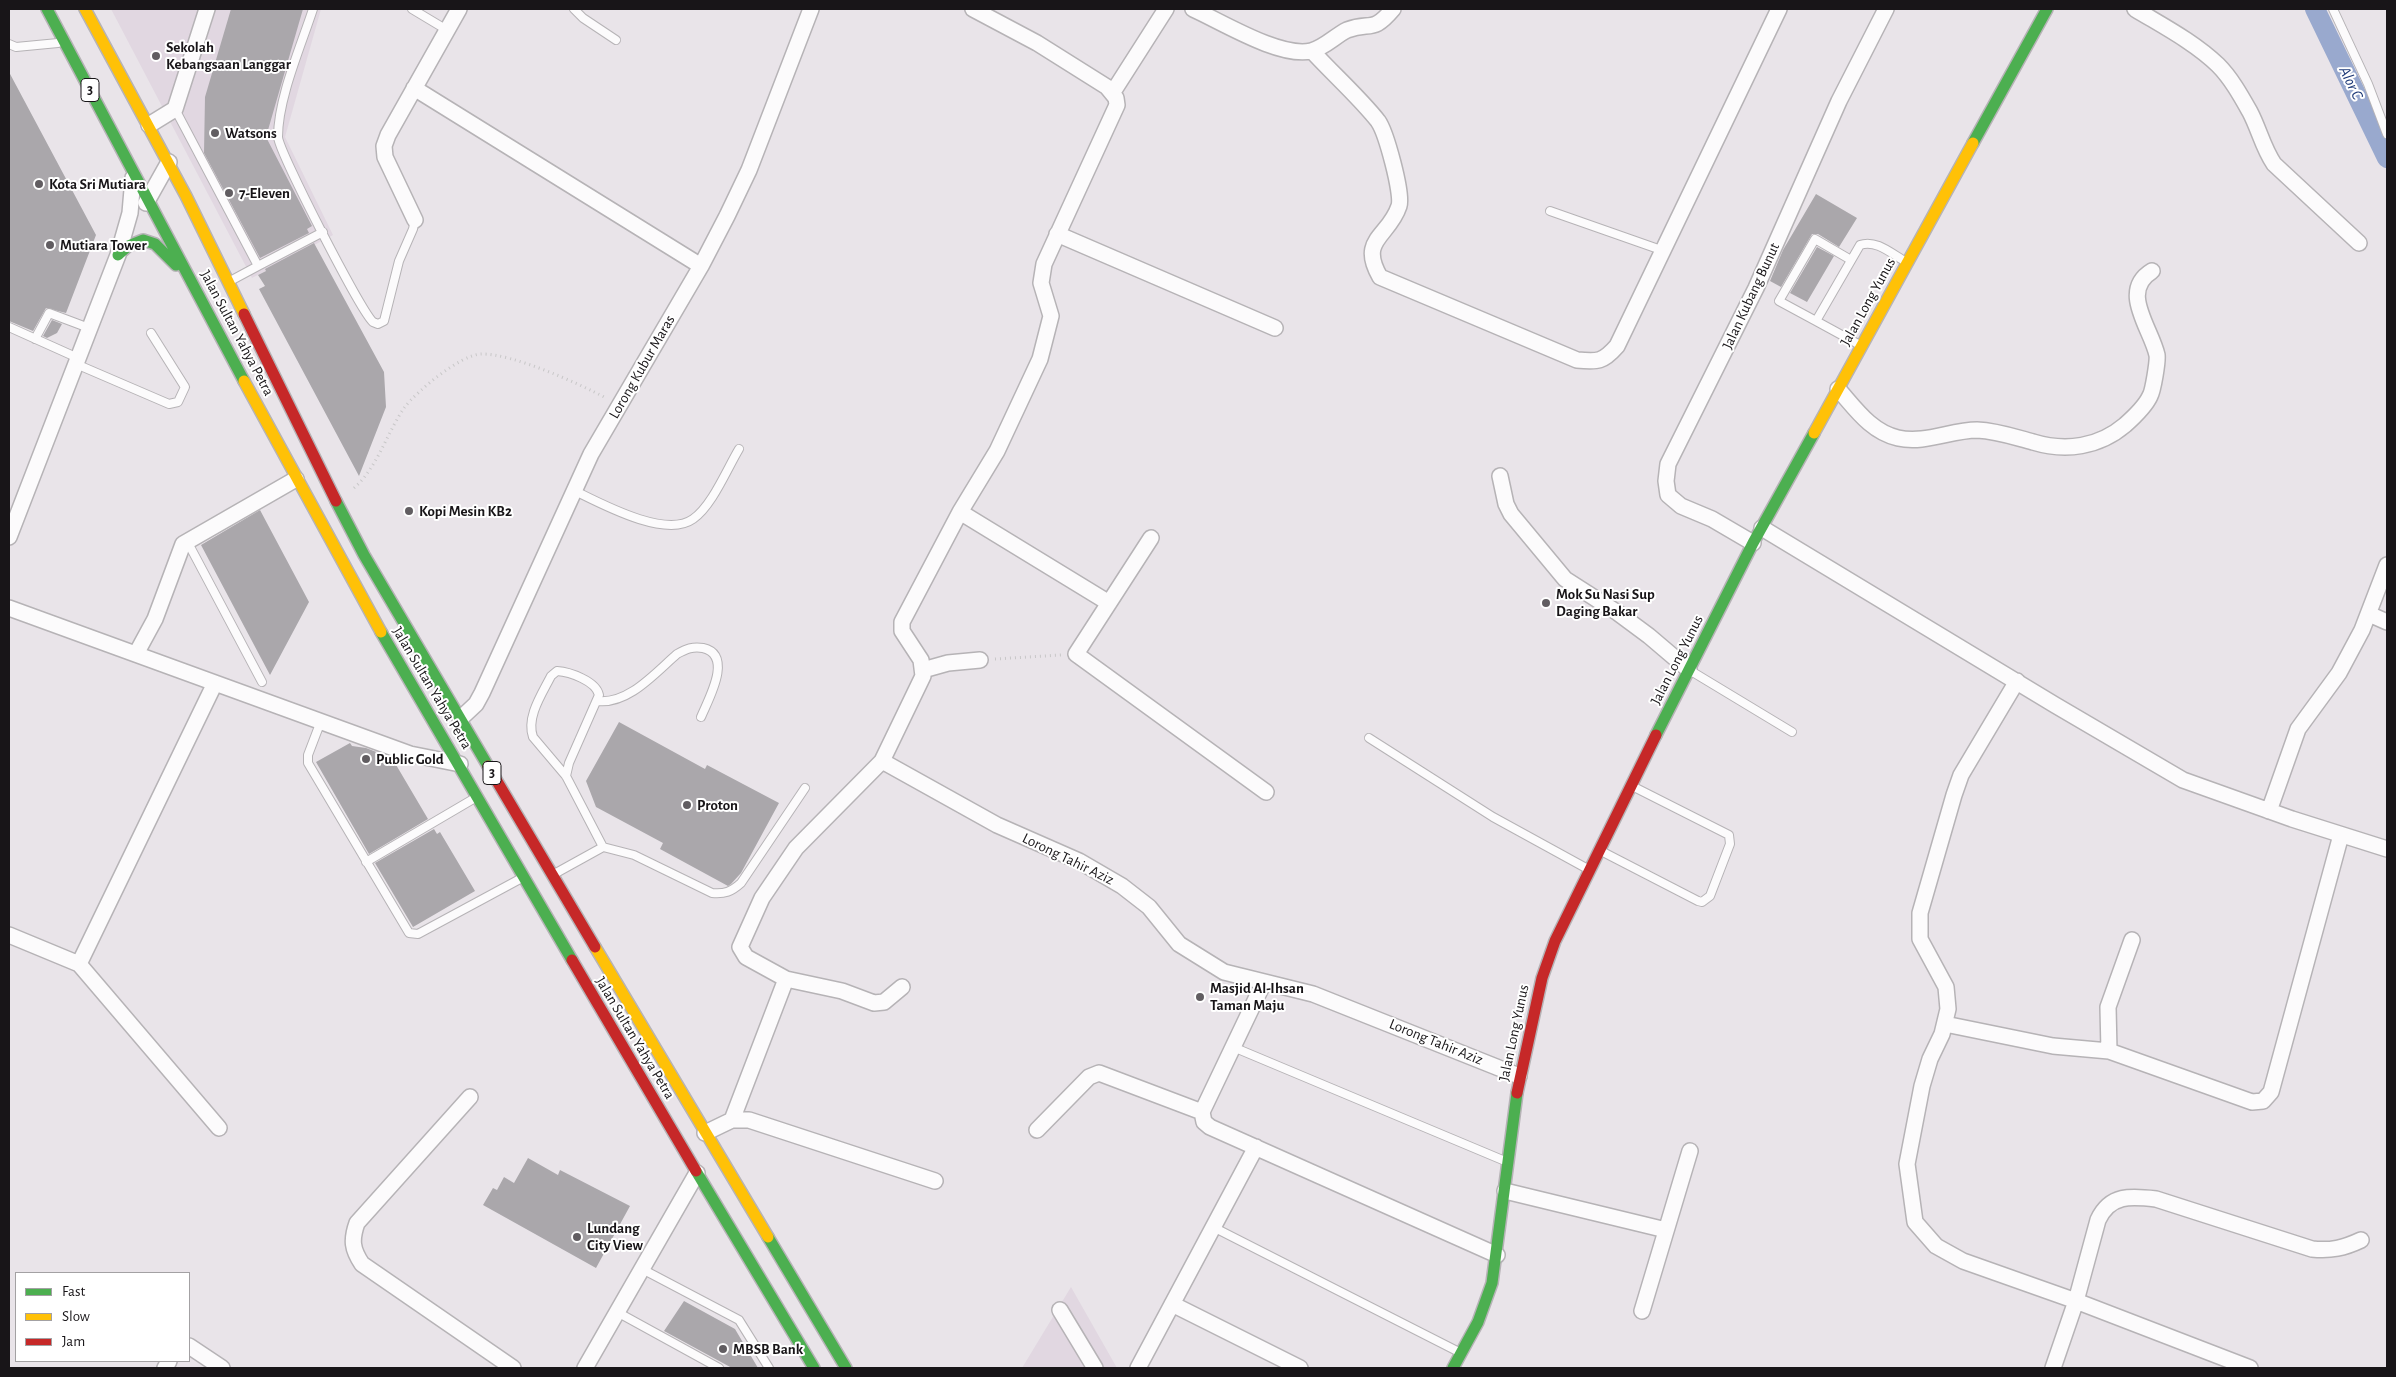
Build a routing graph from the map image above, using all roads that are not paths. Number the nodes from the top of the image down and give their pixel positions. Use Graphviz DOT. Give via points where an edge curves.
graph roads {
  1 [pos="47,9"];
  2 [pos="85,9"];
  3 [pos="206,9"];
  4 [pos="313,9"];
  5 [pos="412,9"];
  6 [pos="459,9"];
  7 [pos="574,9"];
  8 [pos="811,9"];
  9 [pos="973,9"];
  10 [pos="1166,9"];
  11 [pos="1193,9"];
  12 [pos="1394,9"];
  13 [pos="1779,9"];
  14 [pos="1886,9"];
  15 [pos="2047,9"];
  16 [pos="2135,9"];
  17 [pos="2332,9"];
  18 [pos="447,30"];
  19 [pos="616,40"];
  20 [pos="65,42"];
  21 [pos="9,44"];
  22 [pos="1312,51"];
  23 [pos="414,88"];
  24 [pos="1113,92"];
  25 [pos="175,108"];
  26 [pos="149,125"];
  27 [pos="2387,134"];
  28 [pos="168,162"];
  29 [pos="133,172"];
  30 [pos="148,200"];
  31 [pos="1550,211"];
  32 [pos="415,220"];
  33 [pos="323,232"];
  34 [pos="1057,234"];
  35 [pos="2359,243"];
  36 [pos="1664,251"];
  37 [pos="118,255"];
  38 [pos="1852,260"];
  39 [pos="1907,263"];
  40 [pos="258,266"];
  41 [pos="701,266"];
  42 [pos="2152,271"];
  43 [pos="191,280"];
  44 [pos="228,282"];
  45 [pos="1816,321"];
  46 [pos="9,327"];
  47 [pos="89,328"];
  48 [pos="1274,328"];
  49 [pos="151,333"];
  50 [pos="35,339"];
  51 [pos="1861,346"];
  52 [pos="77,361"];
  53 [pos="1838,389"];
  54 [pos="739,448"];
  55 [pos="1500,476"];
  56 [pos="296,479"];
  57 [pos="573,490"];
  58 [pos="960,512"];
  59 [pos="1762,528"];
  60 [pos="9,537"];
  61 [pos="1151,538"];
  62 [pos="187,541"];
  63 [pos="1753,543"];
  64 [pos="2387,565"];
  65 [pos="1109,604"];
  66 [pos="9,608"];
  67 [pos="2369,614"];
  68 [pos="2387,622"];
  69 [pos="136,654"];
  70 [pos="980,660"];
  71 [pos="923,670"];
  72 [pos="1689,670"];
  73 [pos="2016,681"];
  74 [pos="262,682"];
  75 [pos="215,683"];
  76 [pos="597,701"];
  77 [pos="701,717"];
  78 [pos="460,719"];
  79 [pos="321,721"];
  80 [pos="1792,732"];
  81 [pos="1369,738"];
  82 [pos="882,761"];
  83 [pos="460,764"];
  84 [pos="566,776"];
  85 [pos="1630,785"];
  86 [pos="804,788"];
  87 [pos="1266,792"];
  88 [pos="478,796"];
  89 [pos="2270,811"];
  90 [pos="2341,835"];
  91 [pos="603,847"];
  92 [pos="2387,849"];
  93 [pos="1598,850"];
  94 [pos="366,862"];
  95 [pos="1589,869"];
  96 [pos="552,875"];
  97 [pos="524,877"];
  98 [pos="9,934"];
  99 [pos="2132,940"];
  100 [pos="79,964"];
  101 [pos="786,979"];
  102 [pos="1264,982"];
  103 [pos="902,987"];
  104 [pos="1945,1024"];
  105 [pos="1233,1048"];
  106 [pos="2109,1051"];
  107 [pos="1519,1076"];
  108 [pos="470,1097"];
  109 [pos="1202,1112"];
  110 [pos="732,1120"];
  111 [pos="220,1128"];
  112 [pos="1036,1130"];
  113 [pos="705,1133"];
  114 [pos="1256,1147"];
  115 [pos="1690,1151"];
  116 [pos="1509,1163"];
  117 [pos="697,1173"];
  118 [pos="935,1181"];
  119 [pos="1505,1191"];
  120 [pos="1213,1228"];
  121 [pos="1666,1230"];
  122 [pos="2361,1240"];
  123 [pos="1497,1255"];
  124 [pos="642,1269"];
  125 [pos="2076,1301"];
  126 [pos="1172,1304"];
  127 [pos="1060,1310"];
  128 [pos="1642,1311"];
  129 [pos="618,1312"];
  130 [pos="190,1347"];
  131 [pos="1461,1353"];
  132 [pos="222,1368"];
  133 [pos="513,1368"];
  134 [pos="585,1368"];
  135 [pos="719,1368"];
  136 [pos="768,1368"];
  137 [pos="814,1368"];
  138 [pos="846,1368"];
  139 [pos="1095,1368"];
  140 [pos="1138,1368"];
  141 [pos="1300,1368"];
  142 [pos="1453,1368"];
  143 [pos="2053,1368"];
  144 [pos="2250,1368"];
  1 -- 20 [label="main road, Jalan Sultan Yahya Petra / 3"];
  2 -- 26 [label="main road, Jalan Sultan Yahya Petra / 3"];
  3 -- 25 [label="street"];
  4 -- 33 [label="lane" via="282,106 278,140"];
  5 -- 18 [label="lane"];
  6 -- 18 [label="street"];
  7 -- 19 [label="lane"];
  8 -- 41 [label="street, Lorong Kubur Maras" via="749,170"];
  9 -- 24 [label="street" via="1037,43"];
  10 -- 24 [label="street"];
  11 -- 22 [label="street" via="1276,48 1293,52"];
  12 -- 22 [label="street" via="1378,25 1341,33"];
  13 -- 36 [label="street"];
  14 -- 63 [label="street, Jalan Kubang Bunut" via="1839,101 1756,288 1668,464 1668,495 1680,506"];
  15 -- 39 [label="main road, Jalan Long Yunus"];
  16 -- 35 [label="street" via="2218,65 2250,113 2274,164"];
  17 -- 27 [label="lane" via="2368,84"];
  18 -- 23 [label="street"];
  20 -- 21 [label="lane" via="16,47"];
  20 -- 29 [label="main road, Jalan Sultan Yahya Petra / 3"];
  22 -- 36 [label="street" via="1379,122 1396,176 1400,205 1372,249 1371,263 1380,277 1577,360 1594,362 1605,358 1617,346"];
  23 -- 32 [label="street" via="388,135 384,152"];
  23 -- 41 [label="street"];
  24 -- 34 [label="street" via="1115,112"];
  25 -- 26 [label="street"];
  25 -- 40 [label="lane"];
  26 -- 28 [label="main road, Jalan Sultan Yahya Petra / 3"];
  28 -- 30 [label="street"];
  28 -- 44 [label="main road, Jalan Sultan Yahya Petra / 3"];
  29 -- 30 [label="main road, Jalan Sultan Yahya Petra / 3"];
  29 -- 37 [label="street" via="130,213"];
  30 -- 37 [label="street"];
  30 -- 43 [label="main road, Jalan Sultan Yahya Petra / 3"];
  31 -- 36 [label="lane"];
  32 -- 33 [label="lane" via="399,261 386,317 378,324 370,319"];
  33 -- 40 [label="lane"];
  34 -- 48 [label="street"];
  34 -- 58 [label="street" via="1044,264 1041,284 1051,316 1040,359 997,451"];
  37 -- 43 [label="main road" via="134,241 152,242"];
  37 -- 47 [label="street"];
  38 -- 39 [label="lane" via="1860,245 1867,242"];
  38 -- 45 [label="lane"];
  38 -- 45 [label="lane" via="1815,239 1779,301"];
  39 -- 51 [label="main road, Jalan Long Yunus"];
  40 -- 44 [label="lane"];
  41 -- 57 [label="street, Lorong Kubur Maras"];
  42 -- 53 [label="street" via="2142,277 2136,288 2141,316 2157,357 2150,396 2135,416 2097,443 2068,447 1977,430 1927,439 1899,438 1876,430"];
  43 -- 56 [label="main road, Jalan Sultan Yahya Petra / 3"];
  44 -- 78 [label="main road, Jalan Sultan Yahya Petra / 3" via="364,555"];
  45 -- 51 [label="lane"];
  46 -- 50 [label="lane"];
  47 -- 50 [label="lane" via="49,313"];
  47 -- 52 [label="street"];
  49 -- 52 [label="lane" via="185,387 178,402 169,404"];
  50 -- 52 [label="lane"];
  51 -- 53 [label="main road, Jalan Long Yunus"];
  52 -- 60 [label="street"];
  53 -- 59 [label="main road, Jalan Long Yunus"];
  54 -- 57 [label="lane" via="705,507 692,520 678,525 641,520 620,513"];
  55 -- 72 [label="street" via="1511,514 1565,579 1618,612"];
  56 -- 62 [label="street"];
  56 -- 83 [label="main road, Jalan Sultan Yahya Petra / 3" via="375,622"];
  57 -- 78 [label="street, Lorong Kubur Maras" via="482,693 476,704"];
  58 -- 65 [label="street"];
  58 -- 71 [label="street" via="902,622 902,631 921,660"];
  59 -- 63 [label="main road, Jalan Long Yunus"];
  59 -- 73 [label="street"];
  61 -- 65 [label="street"];
  62 -- 69 [label="street" via="179,549 154,620"];
  62 -- 74 [label="lane"];
  63 -- 72 [label="main road, Jalan Long Yunus"];
  64 -- 67 [label="street"];
  65 -- 87 [label="street" via="1076,654"];
  66 -- 69 [label="street"];
  67 -- 68 [label="street"];
  67 -- 89 [label="street" via="2339,673 2298,729"];
  69 -- 75 [label="street"];
  70 -- 71 [label="street" via="948,663"];
  71 -- 82 [label="street" via="921,682"];
  72 -- 80 [label="lane"];
  72 -- 85 [label="main road, Jalan Long Yunus"];
  73 -- 89 [label="street" via="2183,780"];
  73 -- 104 [label="street" via="1961,775 1920,913 1920,939 1946,987 1948,1009"];
  75 -- 79 [label="street"];
  75 -- 100 [label="street"];
  76 -- 77 [label="lane" via="620,699 677,654 697,647 709,650 717,658 719,670"];
  76 -- 84 [label="lane"];
  76 -- 84 [label="lane" via="599,695 593,684 557,671 550,676 530,720 533,737"];
  78 -- 96 [label="main road, Jalan Sultan Yahya Petra / 3"];
  79 -- 83 [label="street" via="410,754"];
  79 -- 94 [label="lane" via="308,763"];
  81 -- 95 [label="lane" via="1493,817"];
  82 -- 101 [label="street" via="796,848 762,898 741,942 740,950 746,957"];
  82 -- 102 [label="street, Lorong Tahir Aziz" via="997,825 1079,861 1122,886 1149,908 1179,944 1219,970"];
  83 -- 88 [label="main road, Jalan Sultan Yahya Petra / 3"];
  84 -- 91 [label="lane"];
  85 -- 93 [label="main road, Jalan Long Yunus"];
  85 -- 93 [label="lane" via="1729,836 1730,844 1710,896 1698,901"];
  86 -- 91 [label="lane" via="741,883 733,891 723,894 712,893 634,855"];
  88 -- 94 [label="lane"];
  88 -- 97 [label="main road, Jalan Sultan Yahya Petra / 3"];
  89 -- 90 [label="street"];
  90 -- 92 [label="street"];
  90 -- 106 [label="street" via="2268,1098 2252,1102"];
  91 -- 96 [label="lane"];
  93 -- 95 [label="main road, Jalan Long Yunus"];
  94 -- 97 [label="lane" via="406,931 415,935"];
  95 -- 107 [label="main road, Jalan Long Yunus" via="1555,941 1542,978"];
  96 -- 113 [label="main road, Jalan Sultan Yahya Petra / 3"];
  97 -- 117 [label="main road, Jalan Sultan Yahya Petra / 3"];
  98 -- 100 [label="street"];
  99 -- 106 [label="street" via="2108,1007"];
  100 -- 111 [label="street"];
  101 -- 103 [label="street" via="842,991 874,1003 884,1002"];
  101 -- 110 [label="street"];
  102 -- 105 [label="street"];
  102 -- 107 [label="street, Lorong Tahir Aziz" via="1313,994"];
  104 -- 106 [label="street" via="2053,1046"];
  104 -- 125 [label="street" via="1922,1086 1908,1164 1915,1222 1936,1246 1963,1261"];
  105 -- 109 [label="street"];
  105 -- 116 [label="lane"];
  107 -- 116 [label="main road, Jalan Long Yunus"];
  108 -- 133 [label="street" via="358,1223 352,1237 353,1252 362,1264"];
  109 -- 112 [label="street" via="1099,1073 1089,1077"];
  109 -- 114 [label="street" via="1207,1125"];
  110 -- 113 [label="street"];
  110 -- 118 [label="street" via="749,1120"];
  113 -- 138 [label="main road, Jalan Sultan Yahya Petra / 3"];
  114 -- 120 [label="street"];
  114 -- 123 [label="street"];
  115 -- 121 [label="street"];
  116 -- 119 [label="main road, Jalan Long Yunus"];
  117 -- 124 [label="street"];
  117 -- 137 [label="main road, Jalan Sultan Yahya Petra / 3"];
  119 -- 121 [label="street"];
  119 -- 123 [label="main road, Jalan Long Yunus"];
  120 -- 126 [label="street"];
  120 -- 131 [label="lane"];
  121 -- 128 [label="street"];
  122 -- 125 [label="street" via="2329,1251 2312,1249 2156,1199 2118,1199 2103,1209 2098,1220"];
  123 -- 131 [label="main road, Jalan Long Yunus" via="1492,1283 1478,1322"];
  124 -- 129 [label="street"];
  124 -- 136 [label="lane" via="739,1320"];
  125 -- 143 [label="street"];
  125 -- 144 [label="street"];
  126 -- 140 [label="street"];
  126 -- 141 [label="street"];
  127 -- 139 [label="street"];
  129 -- 134 [label="street"];
  129 -- 135 [label="lane"];
  130 -- 132 [label="street"];
  131 -- 142 [label="main road, Jalan Long Yunus"];
}
